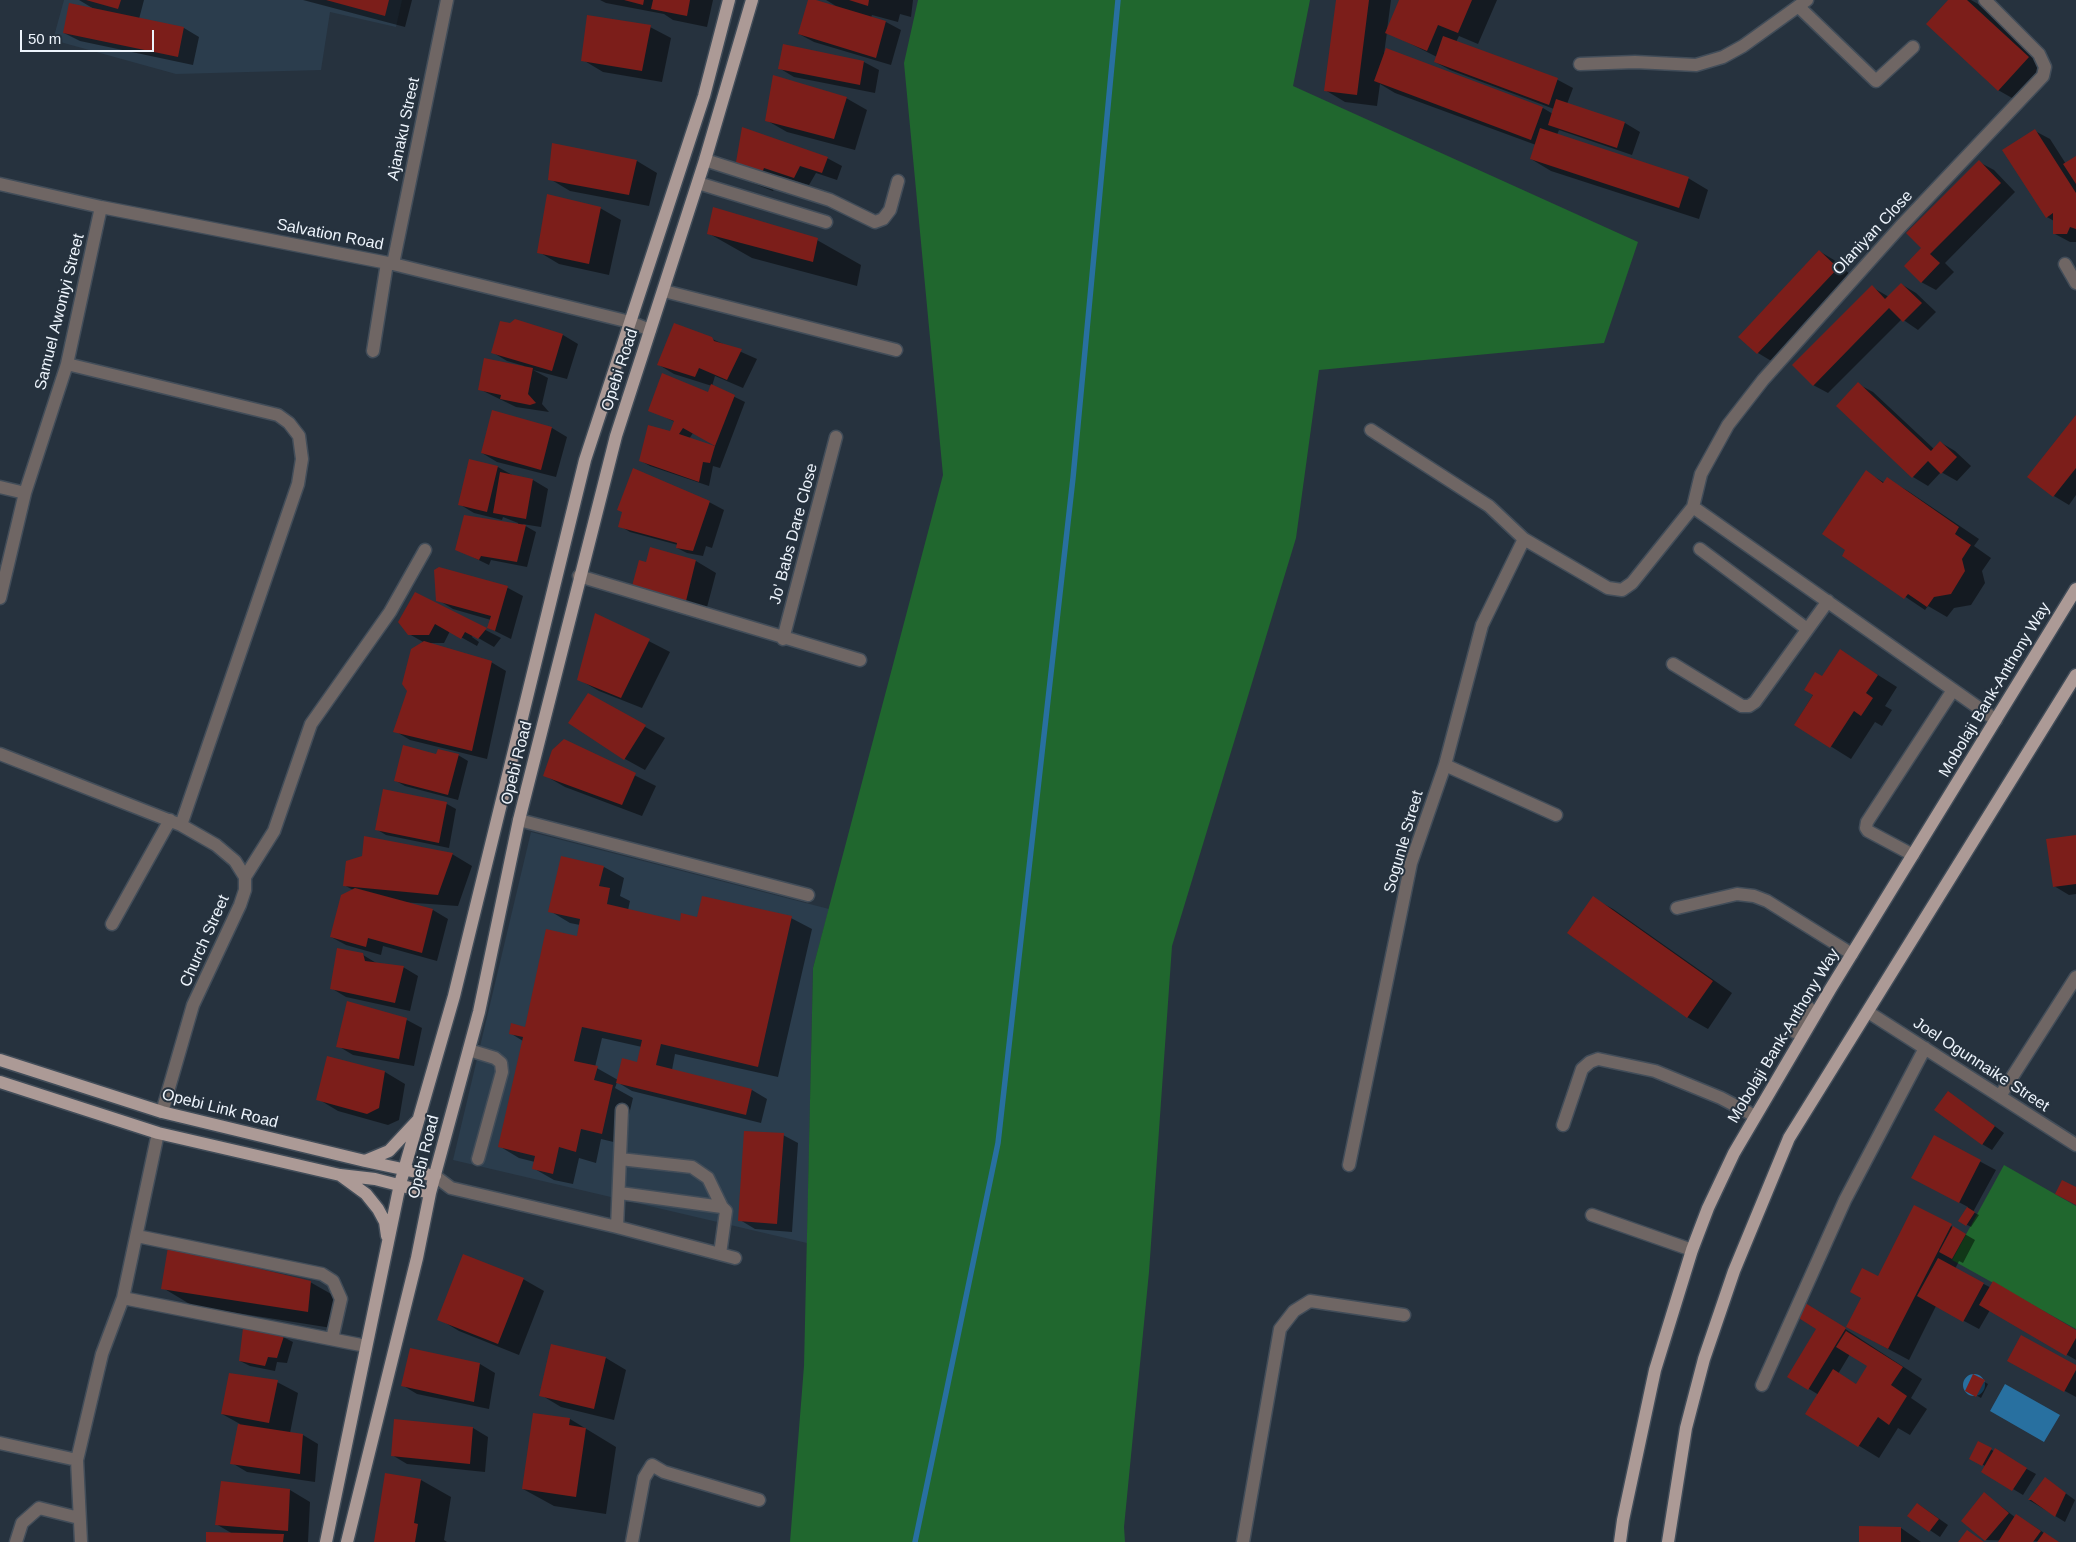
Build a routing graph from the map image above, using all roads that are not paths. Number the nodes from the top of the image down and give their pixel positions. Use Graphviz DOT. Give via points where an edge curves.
graph roads {
  1 [pos="447,0"];
  2 [pos="729,0"];
  3 [pos="752,0"];
  4 [pos="1985,0"];
  5 [pos="1803,3"];
  6 [pos="1913,46"];
  7 [pos="1580,64"];
  8 [pos="705,160"];
  9 [pos="898,181"];
  10 [pos="698,183"];
  11 [pos="0,184"];
  12 [pos="101,207"];
  13 [pos="826,222"];
  14 [pos="390,263"];
  15 [pos="2065,264"];
  16 [pos="2076,283"];
  17 [pos="664,291"];
  18 [pos="630,322"];
  19 [pos="650,330"];
  20 [pos="896,350"];
  21 [pos="372,351"];
  22 [pos="67,364"];
  23 [pos="1371,430"];
  24 [pos="836,437"];
  25 [pos="0,487"];
  26 [pos="25,493"];
  27 [pos="1693,507"];
  28 [pos="1524,539"];
  29 [pos="1700,549"];
  30 [pos="425,550"];
  31 [pos="579,576"];
  32 [pos="2076,589"];
  33 [pos="0,598"];
  34 [pos="1828,602"];
  35 [pos="1807,629"];
  36 [pos="783,639"];
  37 [pos="860,660"];
  38 [pos="1673,664"];
  39 [pos="2076,675"];
  40 [pos="1954,690"];
  41 [pos="1996,720"];
  42 [pos="0,754"];
  43 [pos="1445,765"];
  44 [pos="1556,815"];
  45 [pos="519,820"];
  46 [pos="176,822"];
  47 [pos="1912,856"];
  48 [pos="245,877"];
  49 [pos="808,895"];
  50 [pos="1677,908"];
  51 [pos="112,924"];
  52 [pos="1852,954"];
  53 [pos="2076,978"];
  54 [pos="1809,1008"];
  55 [pos="1868,1012"];
  56 [pos="1795,1032"];
  57 [pos="1925,1048"];
  58 [pos="469,1050"];
  59 [pos="0,1060"];
  60 [pos="0,1082"];
  61 [pos="2000,1096"];
  62 [pos="622,1110"];
  63 [pos="162,1112"];
  64 [pos="422,1115"];
  65 [pos="1755,1116"];
  66 [pos="1563,1125"];
  67 [pos="158,1133"];
  68 [pos="2076,1144"];
  69 [pos="478,1159"];
  70 [pos="620,1160"];
  71 [pos="365,1161"];
  72 [pos="1349,1165"];
  73 [pos="405,1168"];
  74 [pos="340,1174"];
  75 [pos="435,1176"];
  76 [pos="400,1184"];
  77 [pos="451,1188"];
  78 [pos="430,1193"];
  79 [pos="620,1193"];
  80 [pos="722,1207"];
  81 [pos="1592,1215"];
  82 [pos="617,1226"];
  83 [pos="137,1236"];
  84 [pos="388,1242"];
  85 [pos="1692,1250"];
  86 [pos="720,1254"];
  87 [pos="735,1258"];
  88 [pos="124,1298"];
  89 [pos="1404,1315"];
  90 [pos="332,1339"];
  91 [pos="366,1346"];
  92 [pos="1762,1385"];
  93 [pos="0,1443"];
  94 [pos="77,1460"];
  95 [pos="759,1500"];
  96 [pos="79,1518"];
  97 [pos="16,1542"];
  98 [pos="81,1542"];
  99 [pos="326,1542"];
  100 [pos="347,1542"];
  101 [pos="632,1542"];
  102 [pos="1243,1542"];
  103 [pos="1620,1542"];
  104 [pos="1668,1542"];
  1 -- 14 [label="street, Ajanaku Street"];
  2 -- 18 [label="main road, Opebi Road" via="704,96"];
  3 -- 8 [label="main road, Opebi Road"];
  4 -- 27 [label="street, Olaniyan Close" via="2039,54 2045,67 2043,76 1893,234 1763,380 1728,425 1701,474"];
  5 -- 6 [label="street" via="1876,81"];
  5 -- 7 [label="street" via="1743,46 1723,57 1696,65"];
  8 -- 9 [label="street" via="830,200 875,222 883,219 890,210"];
  8 -- 10 [label="main road, Opebi Road"];
  10 -- 13 [label="street"];
  10 -- 17 [label="main road, Opebi Road"];
  11 -- 12 [label="street, Salvation Road"];
  12 -- 14 [label="street, Salvation Road"];
  12 -- 22 [label="street, Samuel Awoniyi Street"];
  14 -- 18 [label="street, Salvation Road"];
  14 -- 21 [label="street, Ajanaku Street"];
  15 -- 16 [label="street"];
  17 -- 19 [label="main road, Opebi Road"];
  17 -- 20 [label="street"];
  18 -- 19 [label="street, Salvation Road"];
  18 -- 64 [label="main road, Opebi Road" via="585,460"];
  19 -- 31 [label="main road, Opebi Road" via="616,436"];
  22 -- 26 [label="street, Samuel Awoniyi Street"];
  22 -- 46 [label="street" via="278,415 299,436 302,459 298,484"];
  23 -- 28 [label="street" via="1489,506"];
  24 -- 36 [label="street, Jo' Babs Dare Close"];
  25 -- 26 [label="street"];
  26 -- 33 [label="street, Samuel Awoniyi Street"];
  27 -- 28 [label="street" via="1632,583 1622,590 1608,588"];
  27 -- 34 [label="street"];
  28 -- 43 [label="street, Sogunle Street" via="1482,625"];
  29 -- 35 [label="street"];
  30 -- 48 [label="street" via="390,612 311,724 274,831"];
  31 -- 36 [label="street"];
  31 -- 45 [label="main road, Opebi Road"];
  32 -- 41 [label="main road, Mobolaji Bank-Anthony Way"];
  34 -- 35 [label="street"];
  34 -- 40 [label="street"];
  35 -- 38 [label="street" via="1749,706 1742,706"];
  36 -- 37 [label="street"];
  39 -- 55 [label="main road"];
  40 -- 41 [label="street"];
  40 -- 47 [label="street" via="1867,822 1868,831"];
  41 -- 47 [label="main road, Mobolaji Bank-Anthony Way"];
  42 -- 46 [label="street"];
  43 -- 44 [label="street"];
  43 -- 72 [label="street, Sogunle Street" via="1412,863"];
  45 -- 49 [label="street"];
  45 -- 58 [label="main road, Opebi Road"];
  46 -- 48 [label="street" via="216,845 235,861"];
  46 -- 51 [label="street"];
  47 -- 52 [label="main road, Mobolaji Bank-Anthony Way"];
  48 -- 63 [label="street, Church Street" via="240,905 193,1005"];
  50 -- 52 [label="street" via="1737,894 1754,896"];
  52 -- 65 [label="main road, Mobolaji Bank-Anthony Way"];
  53 -- 61 [label="street"];
  54 -- 56 [label="street"];
  55 -- 57 [label="street, Joel Ogunnaike Street"];
  55 -- 104 [label="main road" via="1789,1138 1734,1271 1704,1359 1686,1428"];
  57 -- 61 [label="street, Joel Ogunnaike Street"];
  57 -- 92 [label="street" via="1845,1200"];
  58 -- 69 [label="street" via="495,1058 501,1063 502,1072"];
  58 -- 75 [label="main road, Opebi Road"];
  59 -- 63 [label="main road, Opebi Link Road"];
  60 -- 67 [label="main road"];
  61 -- 68 [label="street, Joel Ogunnaike Street"];
  62 -- 70 [label="street"];
  63 -- 71 [label="main road, Opebi Link Road"];
  64 -- 71 [label="main road" via="398,1144"];
  64 -- 73 [label="main road, Opebi Road"];
  65 -- 66 [label="street" via="1655,1071 1598,1059 1582,1069"];
  65 -- 85 [label="main road, Mobolaji Bank-Anthony Way" via="1708,1208"];
  67 -- 74 [label="main road"];
  67 -- 83 [label="street"];
  70 -- 79 [label="street"];
  70 -- 80 [label="street" via="692,1167 708,1178"];
  71 -- 73 [label="main road, Opebi Link Road"];
  73 -- 75 [label="main road, Opebi Link Road"];
  73 -- 76 [label="main road, Opebi Road"];
  74 -- 76 [label="main road"];
  74 -- 84 [label="main road" via="366,1194 378,1209 385,1222"];
  75 -- 77 [label="street"];
  75 -- 78 [label="main road, Opebi Road"];
  76 -- 78 [label="main road"];
  76 -- 84 [label="main road, Opebi Road"];
  77 -- 78 [label="street"];
  77 -- 82 [label="street"];
  78 -- 100 [label="main road, Opebi Road"];
  79 -- 80 [label="street"];
  79 -- 82 [label="street"];
  80 -- 86 [label="street" via="726,1211"];
  81 -- 85 [label="street"];
  82 -- 86 [label="street"];
  83 -- 88 [label="street"];
  83 -- 90 [label="street" via="322,1274 333,1282 341,1299"];
  84 -- 91 [label="main road, Opebi Road"];
  85 -- 103 [label="main road, Mobolaji Bank-Anthony Way" via="1655,1370"];
  86 -- 87 [label="street"];
  88 -- 90 [label="street"];
  88 -- 94 [label="street" via="102,1354"];
  89 -- 102 [label="street" via="1310,1302 1294,1311 1280,1330"];
  90 -- 91 [label="street"];
  91 -- 99 [label="main road, Opebi Road"];
  93 -- 94 [label="street"];
  94 -- 96 [label="street"];
  95 -- 101 [label="street" via="664,1472 652,1465 644,1478"];
  96 -- 97 [label="street" via="39,1508 22,1523"];
  96 -- 98 [label="street"];
}
